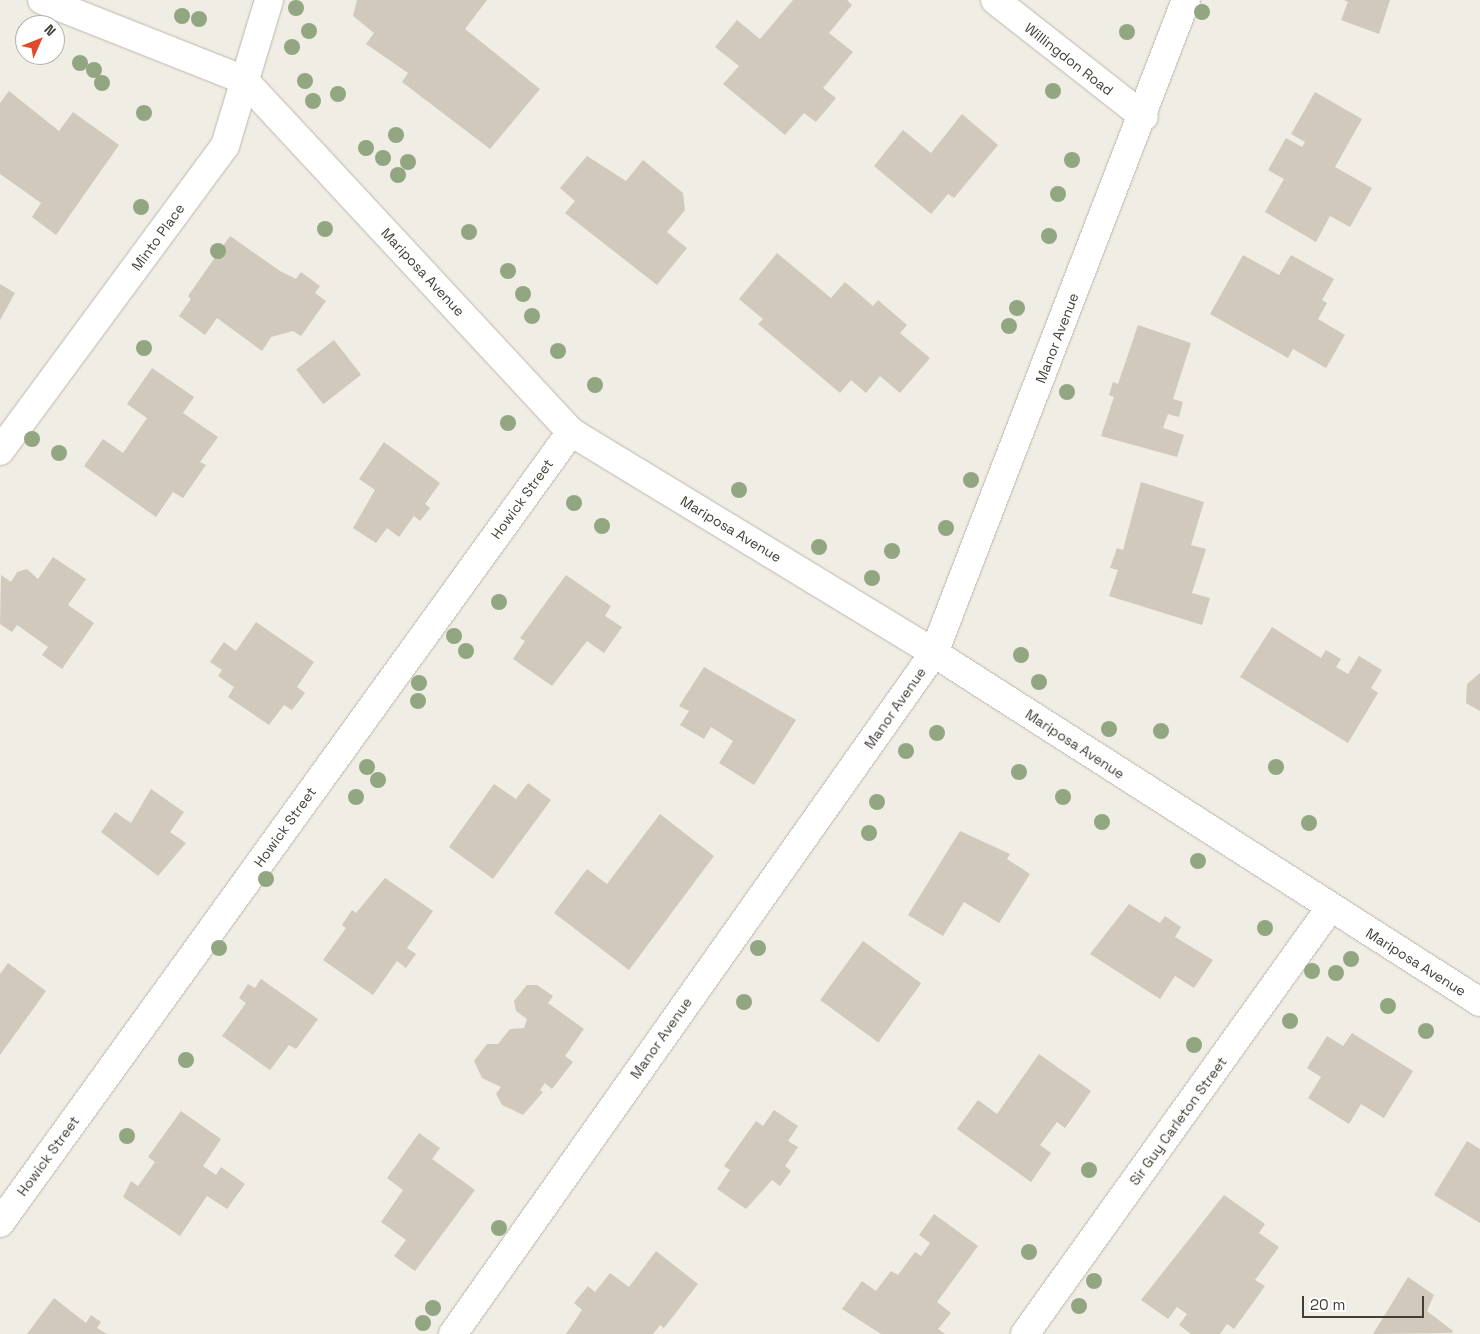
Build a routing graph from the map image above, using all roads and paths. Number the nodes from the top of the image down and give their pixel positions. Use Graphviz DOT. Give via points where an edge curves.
graph roads {
  1 [pos="42,0"];
  2 [pos="269,0"];
  3 [pos="995,0"];
  4 [pos="1186,0"];
  5 [pos="244,80"];
  6 [pos="1144,117"];
  7 [pos="571,432"];
  8 [pos="0,451"];
  9 [pos="934,653"];
  10 [pos="1330,908"];
  11 [pos="1480,1002"];
  12 [pos="0,1223"];
  13 [pos="453,1334"];
  14 [pos="1025,1334"];
  1 -- 5 [label="street, Mariposa Avenue"];
  2 -- 5 [label="street, Minto Place"];
  3 -- 6 [label="street, Willingdon Road"];
  4 -- 6 [label="street, Manor Avenue"];
  5 -- 7 [label="street, Mariposa Avenue"];
  5 -- 8 [label="street, Minto Place" via="225,146"];
  6 -- 9 [label="street, Manor Avenue"];
  7 -- 9 [label="street, Mariposa Avenue"];
  7 -- 12 [label="street, Howick Street"];
  9 -- 10 [label="street, Mariposa Avenue"];
  9 -- 13 [label="street, Manor Avenue"];
  10 -- 11 [label="street, Mariposa Avenue"];
  10 -- 14 [label="street, Sir Guy Carleton Street"];
}
